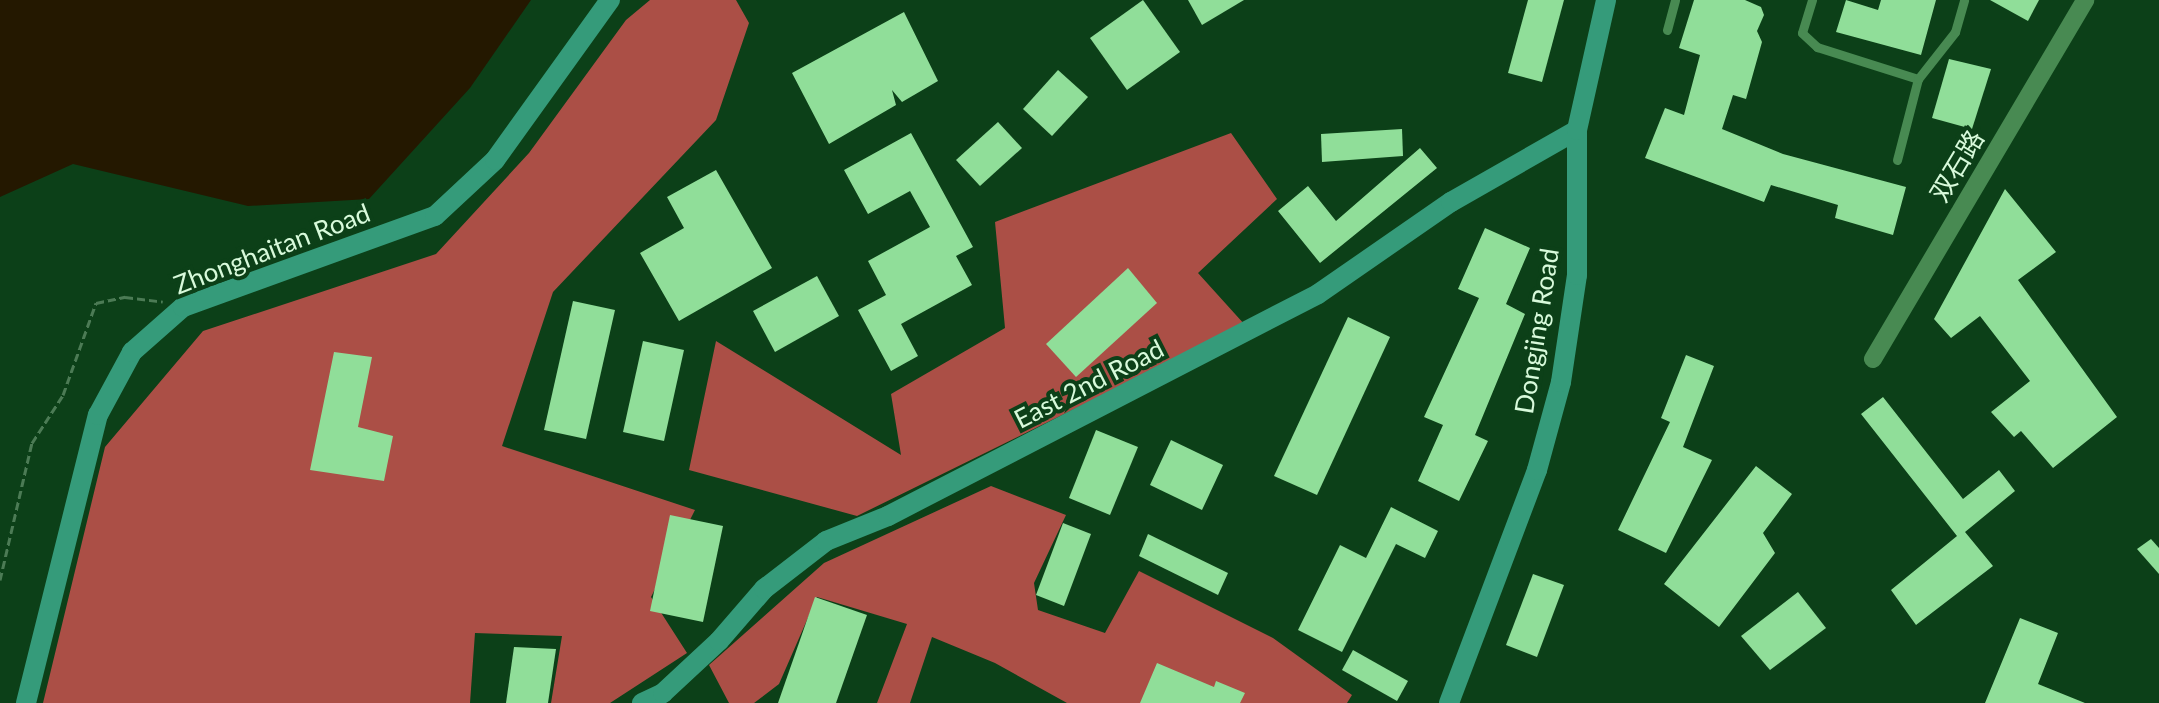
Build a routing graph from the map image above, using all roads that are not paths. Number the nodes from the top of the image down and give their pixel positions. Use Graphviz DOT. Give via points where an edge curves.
graph roads {
  1 [pos="610,0"];
  2 [pos="1606,0"];
  3 [pos="1675,0"];
  4 [pos="1810,0"];
  5 [pos="1964,0"];
  6 [pos="2085,0"];
  7 [pos="1667,30"];
  8 [pos="1918,79"];
  9 [pos="1577,130"];
  10 [pos="1897,160"];
  11 [pos="1873,359"];
  12 [pos="26,703"];
  13 [pos="642,703"];
  14 [pos="1449,703"];
  1 -- 12 [label="main road, Zhonghaitan Road" via="495,160 435,216 178,311 132,352 98,415"];
  2 -- 9 [label="main road, Dongjing Road"];
  3 -- 7 [label="lane"];
  4 -- 8 [label="lane" via="1802,33 1817,47"];
  5 -- 8 [label="lane" via="1955,32"];
  6 -- 11 [label="street, 双石路"];
  8 -- 10 [label="lane"];
  9 -- 13 [label="main road, East 2nd Road" via="1451,202 1318,294 888,516 826,541 764,589 663,693"];
  9 -- 14 [label="main road, Dongjing Road" via="1577,275 1561,382 1537,470"];
}
